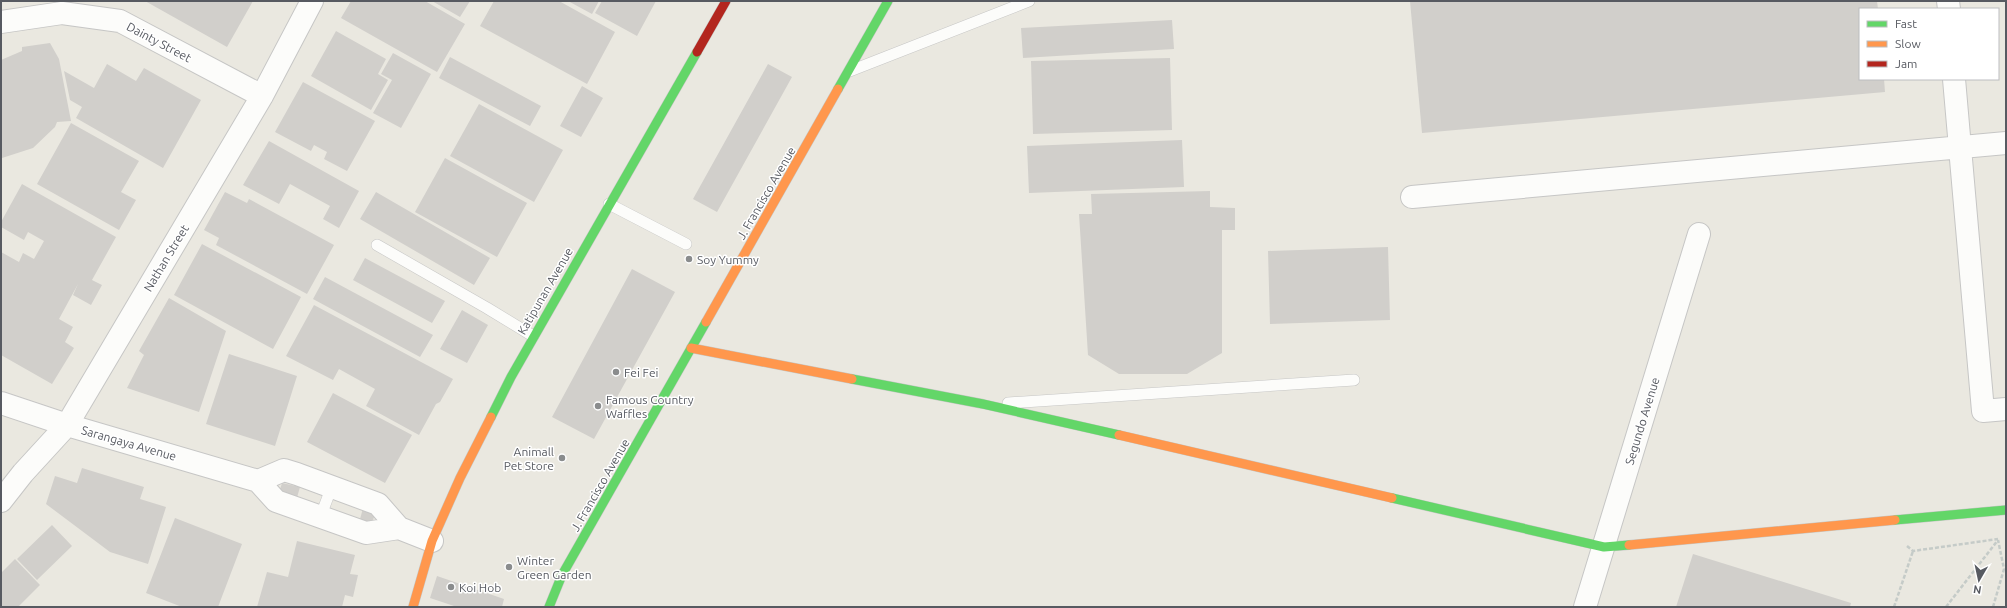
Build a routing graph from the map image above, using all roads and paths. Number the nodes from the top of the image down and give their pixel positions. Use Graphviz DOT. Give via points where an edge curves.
graph roads {
  1 [pos="312,1"];
  2 [pos="726,1"];
  3 [pos="888,1"];
  4 [pos="1029,1"];
  5 [pos="1,22"];
  6 [pos="848,72"];
  7 [pos="1954,80"];
  8 [pos="262,96"];
  9 [pos="2006,143"];
  10 [pos="1959,146"];
  11 [pos="1412,197"];
  12 [pos="609,204"];
  13 [pos="1699,234"];
  14 [pos="686,244"];
  15 [pos="377,245"];
  16 [pos="533,336"];
  17 [pos="691,348"];
  18 [pos="1354,380"];
  19 [pos="1,403"];
  20 [pos="983,404"];
  21 [pos="2006,409"];
  22 [pos="67,425"];
  23 [pos="258,481"];
  24 [pos="332,486"];
  25 [pos="1,501"];
  26 [pos="2006,510"];
  27 [pos="320,518"];
  28 [pos="399,528"];
  29 [pos="1998,539"];
  30 [pos="432,540"];
  31 [pos="1905,544"];
  32 [pos="1604,547"];
  33 [pos="1913,551"];
  34 [pos="413,607"];
  35 [pos="549,607"];
  36 [pos="1586,607"];
  37 [pos="1894,607"];
  38 [pos="1946,607"];
  39 [pos="1993,607"];
  1 -- 8 [label="street, Nathan Street"];
  2 -- 12 [label="street, Katipunan Avenue"];
  3 -- 6 [label="street, J. Francisco Avenue"];
  4 -- 6 [label="lane"];
  5 -- 8 [label="street, Dainty Street" via="62,12 120,21"];
  6 -- 17 [label="street, J. Francisco Avenue"];
  7 -- 10 [label="street"];
  8 -- 22 [label="street, Nathan Street"];
  9 -- 10 [label="street"];
  10 -- 11 [label="street"];
  10 -- 21 [label="street" via="1983,411"];
  12 -- 14 [label="lane"];
  12 -- 16 [label="street, Katipunan Avenue"];
  13 -- 32 [label="street, Segundo Avenue"];
  15 -- 16 [label="lane"];
  16 -- 30 [label="street, Katipunan Avenue" via="460,478"];
  17 -- 20 [label="street"];
  17 -- 35 [label="street, J. Francisco Avenue" via="562,576"];
  18 -- 20 [label="lane"];
  19 -- 22 [label="street, Sarangaya Avenue"];
  20 -- 32 [label="street"];
  22 -- 23 [label="street, Sarangaya Avenue"];
  22 -- 25 [label="street, Nathan Street"];
  23 -- 24 [label="street" via="284,470"];
  23 -- 27 [label="street" via="276,501"];
  24 -- 27 [label="lane"];
  24 -- 28 [label="street" via="378,504"];
  26 -- 32 [label="street"];
  27 -- 28 [label="street" via="366,533"];
  28 -- 30 [label="street"];
  29 -- 33 [label="path"];
  29 -- 38 [label="path"];
  29 -- 39 [label="path" via="2004,569"];
  30 -- 34 [label="street, Katipunan Avenue"];
  31 -- 33 [label="path"];
  32 -- 36 [label="street, Segundo Avenue"];
  33 -- 37 [label="path"];
}
